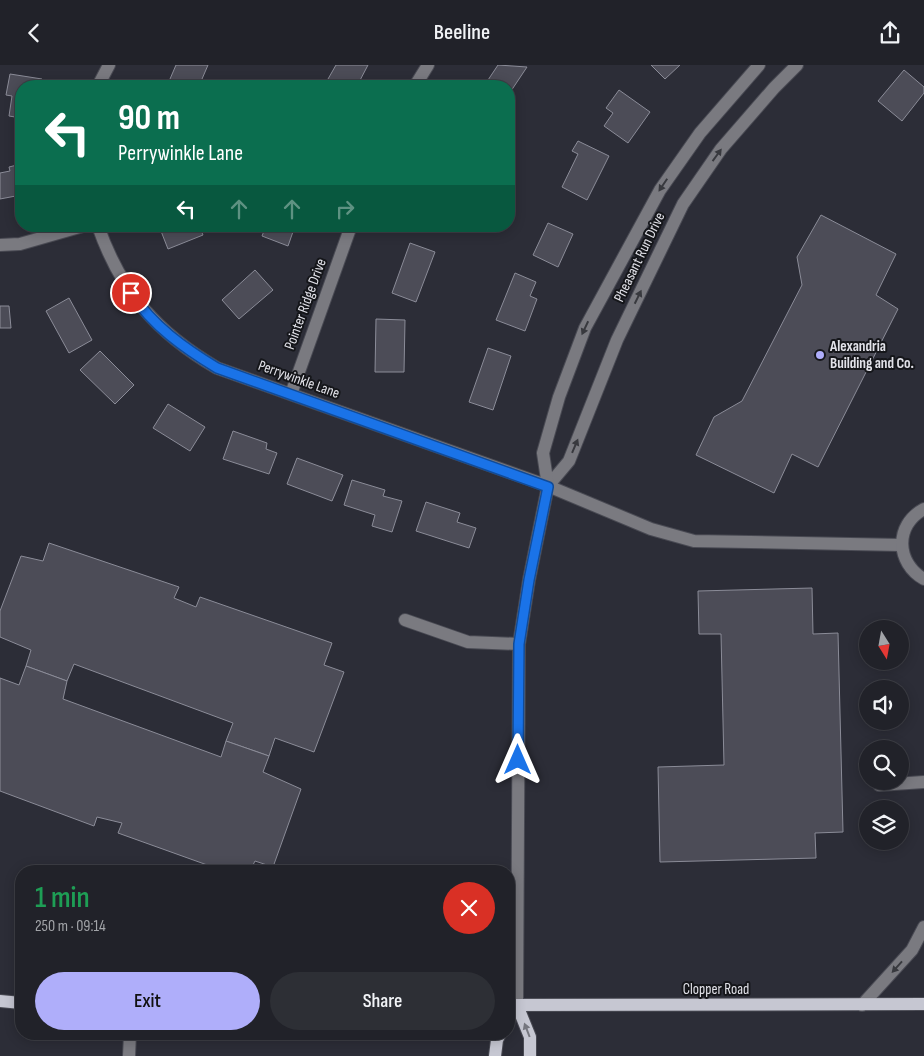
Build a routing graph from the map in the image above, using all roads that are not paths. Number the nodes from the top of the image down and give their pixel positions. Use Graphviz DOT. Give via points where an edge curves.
graph roads {
  1 [pos="109,65"];
  2 [pos="428,65"];
  3 [pos="759,65"];
  4 [pos="797,65"];
  5 [pos="101,80"];
  6 [pos="419,80"];
  7 [pos="61,232"];
  8 [pos="100,232"];
  9 [pos="349,232"];
  10 [pos="0,245"];
  11 [pos="291,394"];
  12 [pos="548,487"];
  13 [pos="924,509"];
  14 [pos="901,545"];
  15 [pos="924,579"];
  16 [pos="405,620"];
  17 [pos="519,644"];
  18 [pos="924,781"];
  19 [pos="909,782"];
  20 [pos="515,885"];
  21 [pos="924,927"];
  22 [pos="0,1001"];
  23 [pos="15,1002"];
  24 [pos="515,1005"];
  25 [pos="862,1005"];
  26 [pos="924,1005"];
  27 [pos="515,1009"];
  28 [pos="130,1040"];
  29 [pos="496,1040"];
  30 [pos="129,1056"];
  31 [pos="495,1056"];
  32 [pos="530,1056"];
  1 -- 5 [label="street"];
  2 -- 6 [label="street"];
  3 -- 12 [label="street, Pheasant Run Drive, one-way" via="700,133 660,190 584,328 543,453"];
  12 -- 4 [label="street, Pheasant Run Drive, one-way" via="569,461 617,340 682,204 721,149"];
  7 -- 10 [label="street"];
  8 -- 11 [label="street, Perrywinkle Lane" via="122,280 140,307 162,329 188,351 217,368"];
  9 -- 11 [label="street, Pointer Ridge Drive"];
  11 -- 12 [label="street, Perrywinkle Lane"];
  12 -- 14 [label="street, Perrywinkle Lane" via="651,529 694,541"];
  12 -- 17 [label="street, Pheasant Run Drive"];
  13 -- 14 [label="street" via="906,525"];
  14 -- 15 [label="street" via="910,569"];
  16 -- 17 [label="street" via="468,642"];
  17 -- 20 [label="street, Pheasant Run Drive"];
  18 -- 19 [label="street"];
  21 -- 25 [label="street, one-way" via="912,950"];
  22 -- 23 [label="main road"];
  24 -- 25 [label="main road, Clopper Road"];
  25 -- 26 [label="main road, Clopper Road"];
  32 -- 27 [label="main road, one-way" via="530,1037"];
  28 -- 30 [label="street"];
  29 -- 31 [label="main road"];
}
